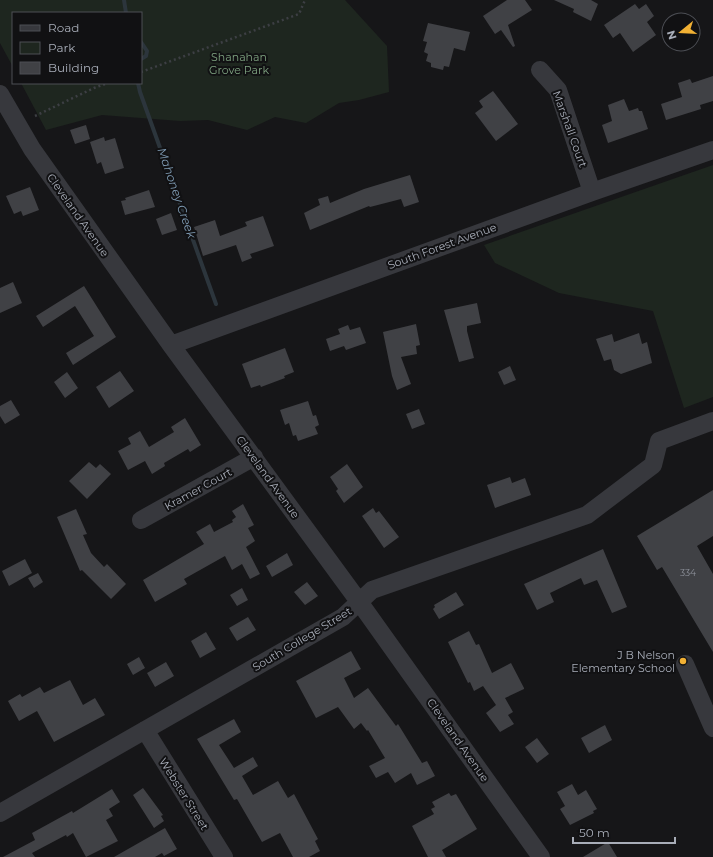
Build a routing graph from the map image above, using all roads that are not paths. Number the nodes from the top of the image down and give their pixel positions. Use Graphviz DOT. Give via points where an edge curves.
graph roads {
  1 [pos="540,70"];
  2 [pos="0,94"];
  3 [pos="713,150"];
  4 [pos="592,192"];
  5 [pos="171,345"];
  6 [pos="713,421"];
  7 [pos="254,457"];
  8 [pos="141,520"];
  9 [pos="360,603"];
  10 [pos="685,664"];
  11 [pos="713,728"];
  12 [pos="145,730"];
  13 [pos="0,814"];
  14 [pos="224,857"];
  15 [pos="540,857"];
  1 -- 4 [label="street, Marshall Court" via="558,90"];
  2 -- 5 [label="street, Cleveland Avenue" via="32,149"];
  3 -- 4 [label="street, South Forest Avenue"];
  4 -- 5 [label="street, South Forest Avenue"];
  5 -- 7 [label="street, Cleveland Avenue"];
  6 -- 9 [label="street, South College Street" via="659,441 652,465 587,515 372,590"];
  7 -- 8 [label="street, Kramer Court"];
  7 -- 9 [label="street, Cleveland Avenue"];
  9 -- 12 [label="street, South College Street" via="343,617"];
  9 -- 15 [label="street, Cleveland Avenue"];
  10 -- 11 [label="street"];
  12 -- 13 [label="street, South College Street"];
  12 -- 14 [label="street, Webster Street"];
}
